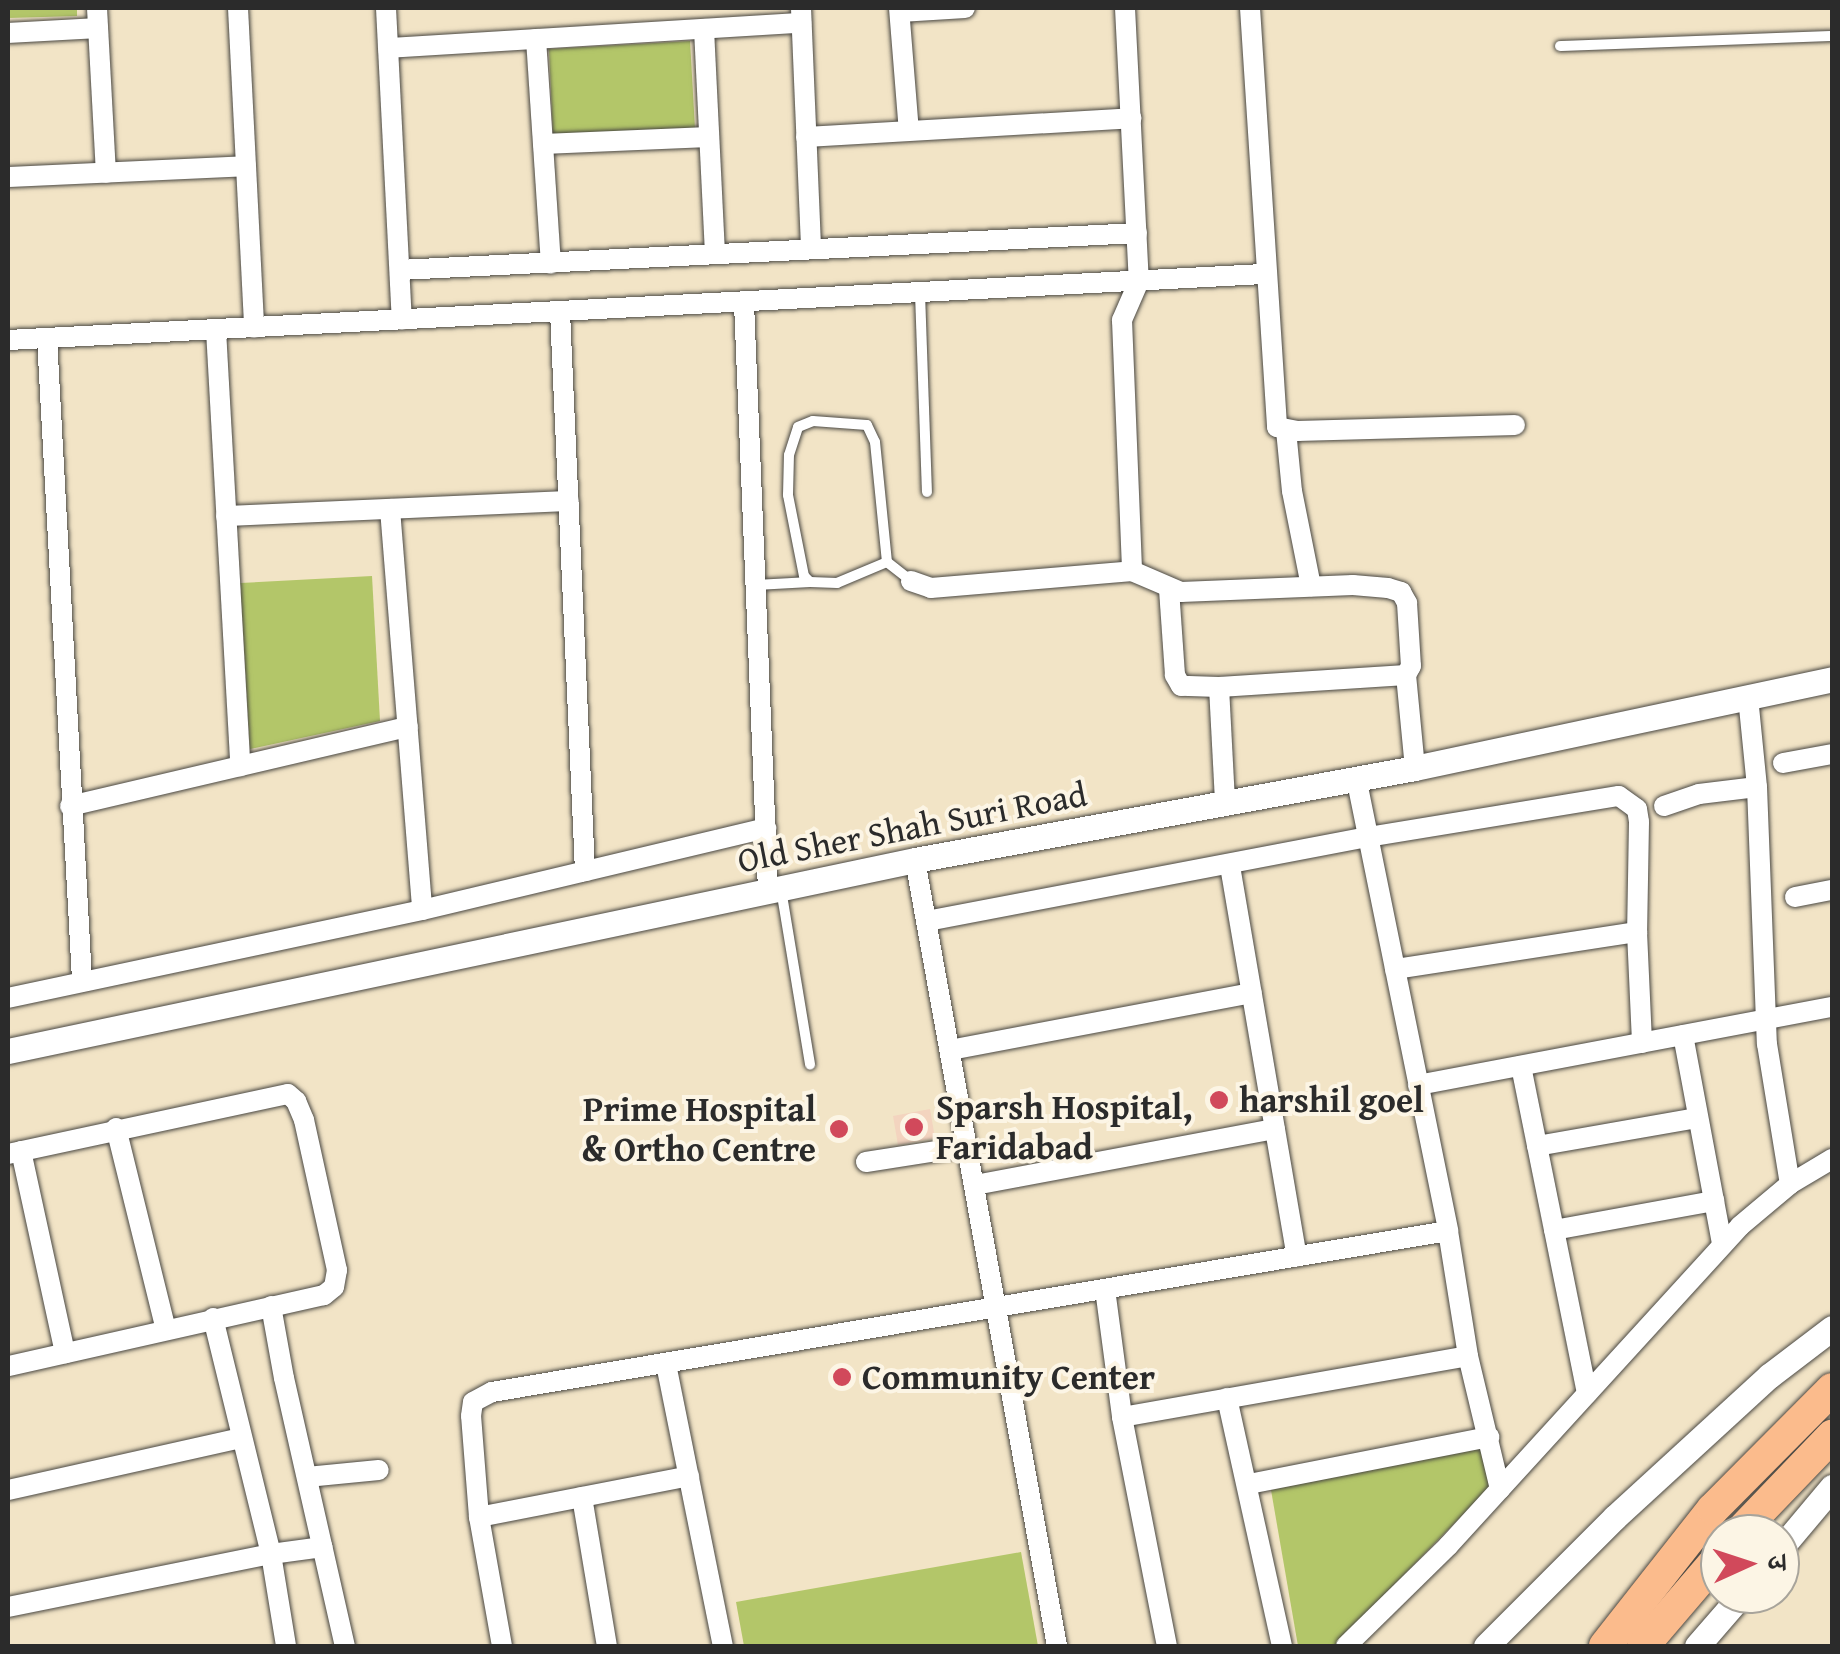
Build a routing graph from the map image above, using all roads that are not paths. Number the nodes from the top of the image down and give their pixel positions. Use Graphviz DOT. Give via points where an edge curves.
graph roads {
  1 [pos="238,8"];
  2 [pos="386,8"];
  3 [pos="965,8"];
  4 [pos="1125,8"];
  5 [pos="1250,8"];
  6 [pos="899,10"];
  7 [pos="801,15"];
  8 [pos="97,18"];
  9 [pos="704,29"];
  10 [pos="8,33"];
  11 [pos="1832,36"];
  12 [pos="536,39"];
  13 [pos="1560,46"];
  14 [pos="388,48"];
  15 [pos="1131,118"];
  16 [pos="910,131"];
  17 [pos="806,137"];
  18 [pos="709,138"];
  19 [pos="543,144"];
  20 [pos="246,166"];
  21 [pos="106,172"];
  22 [pos="8,177"];
  23 [pos="1136,233"];
  24 [pos="811,250"];
  25 [pos="715,254"];
  26 [pos="551,262"];
  27 [pos="400,270"];
  28 [pos="1264,274"];
  29 [pos="1139,281"];
  30 [pos="920,293"];
  31 [pos="744,303"];
  32 [pos="560,312"];
  33 [pos="402,320"];
  34 [pos="254,328"];
  35 [pos="216,330"];
  36 [pos="47,338"];
  37 [pos="8,340"];
  38 [pos="1515,425"];
  39 [pos="1286,430"];
  40 [pos="927,492"];
  41 [pos="569,501"];
  42 [pos="390,509"];
  43 [pos="226,516"];
  44 [pos="887,562"];
  45 [pos="1132,571"];
  46 [pos="911,581"];
  47 [pos="810,582"];
  48 [pos="756,585"];
  49 [pos="1311,586"];
  50 [pos="1169,589"];
  51 [pos="1406,675"];
  52 [pos="1832,679"];
  53 [pos="1218,688"];
  54 [pos="1748,697"];
  55 [pos="408,728"];
  56 [pos="1832,754"];
  57 [pos="1783,763"];
  58 [pos="240,766"];
  59 [pos="1415,768"];
  60 [pos="1356,778"];
  61 [pos="1758,787"];
  62 [pos="1224,802"];
  63 [pos="70,806"];
  64 [pos="1664,806"];
  65 [pos="766,828"];
  66 [pos="1368,837"];
  67 [pos="916,860"];
  68 [pos="1230,866"];
  69 [pos="585,871"];
  70 [pos="774,889"];
  71 [pos="1832,890"];
  72 [pos="1794,897"];
  73 [pos="422,910"];
  74 [pos="926,921"];
  75 [pos="1637,932"];
  76 [pos="1395,969"];
  77 [pos="82,980"];
  78 [pos="1252,993"];
  79 [pos="8,998"];
  80 [pos="1832,1007"];
  81 [pos="1766,1019"];
  82 [pos="1683,1035"];
  83 [pos="1642,1043"];
  84 [pos="950,1050"];
  85 [pos="8,1052"];
  86 [pos="810,1065"];
  87 [pos="1521,1066"];
  88 [pos="1418,1085"];
  89 [pos="1698,1118"];
  90 [pos="116,1128"];
  91 [pos="1275,1129"];
  92 [pos="968,1146"];
  93 [pos="1537,1146"];
  94 [pos="14,1152"];
  95 [pos="1832,1158"];
  96 [pos="866,1162"];
  97 [pos="1790,1184"];
  98 [pos="975,1185"];
  99 [pos="1714,1201"];
  100 [pos="1554,1230"];
  101 [pos="1448,1231"];
  102 [pos="1722,1244"];
  103 [pos="1297,1256"];
  104 [pos="1104,1289"];
  105 [pos="272,1306"];
  106 [pos="997,1307"];
  107 [pos="213,1318"];
  108 [pos="1832,1328"];
  109 [pos="166,1330"];
  110 [pos="66,1353"];
  111 [pos="1468,1356"];
  112 [pos="666,1364"];
  113 [pos="8,1366"];
  114 [pos="1832,1389"];
  115 [pos="1587,1393"];
  116 [pos="1227,1398"];
  117 [pos="1122,1417"];
  118 [pos="1832,1436"];
  119 [pos="1489,1437"];
  120 [pos="241,1438"];
  121 [pos="378,1470"];
  122 [pos="307,1476"];
  123 [pos="688,1476"];
  124 [pos="1250,1484"];
  125 [pos="1832,1486"];
  126 [pos="1500,1488"];
  127 [pos="8,1490"];
  128 [pos="582,1497"];
  129 [pos="1757,1514"];
  130 [pos="479,1518"];
  131 [pos="1800,1524"];
  132 [pos="323,1547"];
  133 [pos="270,1554"];
  134 [pos="1700,1579"];
  135 [pos="8,1608"];
  136 [pos="1725,1614"];
  137 [pos="286,1646"];
  138 [pos="345,1646"];
  139 [pos="502,1646"];
  140 [pos="607,1646"];
  141 [pos="723,1646"];
  142 [pos="1057,1646"];
  143 [pos="1167,1646"];
  144 [pos="1282,1646"];
  145 [pos="1346,1646"];
  146 [pos="1486,1646"];
  147 [pos="1605,1646"];
  148 [pos="1642,1646"];
  149 [pos="1697,1646"];
  1 -- 20 [label="street"];
  2 -- 14 [label="street"];
  3 -- 6 [label="street"];
  4 -- 15 [label="street"];
  5 -- 28 [label="street"];
  6 -- 16 [label="street"];
  7 -- 9 [label="street"];
  7 -- 17 [label="street"];
  8 -- 10 [label="street"];
  8 -- 21 [label="street"];
  9 -- 12 [label="street"];
  9 -- 18 [label="street"];
  11 -- 13 [label="lane"];
  12 -- 14 [label="street"];
  12 -- 19 [label="street"];
  14 -- 27 [label="street"];
  15 -- 16 [label="street"];
  15 -- 23 [label="street"];
  16 -- 17 [label="street"];
  17 -- 24 [label="street"];
  18 -- 19 [label="street"];
  18 -- 25 [label="street"];
  19 -- 26 [label="street"];
  20 -- 21 [label="street"];
  20 -- 34 [label="street"];
  21 -- 22 [label="street"];
  23 -- 24 [label="street"];
  23 -- 29 [label="street"];
  24 -- 25 [label="street"];
  25 -- 26 [label="street"];
  26 -- 27 [label="street"];
  27 -- 33 [label="street"];
  28 -- 29 [label="street"];
  28 -- 39 [label="street" via="1274,416"];
  29 -- 30 [label="street"];
  29 -- 45 [label="street" via="1122,320"];
  30 -- 31 [label="street"];
  30 -- 40 [label="lane"];
  31 -- 32 [label="street"];
  31 -- 48 [label="street"];
  32 -- 33 [label="street"];
  32 -- 41 [label="street"];
  33 -- 34 [label="street"];
  34 -- 35 [label="street"];
  35 -- 36 [label="street"];
  35 -- 43 [label="street"];
  36 -- 37 [label="street"];
  36 -- 63 [label="street"];
  38 -- 39 [label="street"];
  39 -- 49 [label="street"];
  41 -- 42 [label="street"];
  41 -- 69 [label="street"];
  42 -- 43 [label="street"];
  42 -- 55 [label="street"];
  43 -- 58 [label="street"];
  44 -- 46 [label="lane"];
  44 -- 47 [label="lane" via="838,583"];
  44 -- 47 [label="lane" via="875,442 867,425 813,421 798,427 788,495"];
  45 -- 46 [label="street" via="931,588"];
  45 -- 50 [label="street"];
  47 -- 48 [label="lane"];
  48 -- 65 [label="street"];
  49 -- 50 [label="street"];
  49 -- 51 [label="street" via="1401,592 1412,639"];
  50 -- 53 [label="street" via="1174,675 1180,686"];
  51 -- 53 [label="street"];
  51 -- 59 [label="street"];
  52 -- 54 [label="street, Old Sher Shah Suri Road"];
  53 -- 62 [label="street"];
  54 -- 59 [label="street, Old Sher Shah Suri Road"];
  54 -- 61 [label="street"];
  55 -- 58 [label="street"];
  55 -- 73 [label="street"];
  56 -- 57 [label="street"];
  58 -- 63 [label="street"];
  59 -- 60 [label="street, Old Sher Shah Suri Road"];
  60 -- 62 [label="street, Old Sher Shah Suri Road"];
  60 -- 66 [label="street"];
  61 -- 64 [label="street" via="1698,794"];
  61 -- 81 [label="street"];
  62 -- 67 [label="street, Old Sher Shah Suri Road"];
  63 -- 77 [label="street"];
  65 -- 69 [label="street"];
  65 -- 70 [label="street"];
  66 -- 68 [label="street"];
  66 -- 75 [label="street" via="1619,796 1637,809 1639,822"];
  66 -- 76 [label="street"];
  67 -- 70 [label="street, Old Sher Shah Suri Road"];
  67 -- 74 [label="street"];
  68 -- 74 [label="street"];
  68 -- 78 [label="street"];
  69 -- 73 [label="street"];
  70 -- 85 [label="street, Old Sher Shah Suri Road"];
  70 -- 86 [label="lane"];
  71 -- 72 [label="street"];
  73 -- 77 [label="street"];
  74 -- 84 [label="street"];
  75 -- 76 [label="street"];
  75 -- 83 [label="street"];
  76 -- 88 [label="street"];
  77 -- 79 [label="street"];
  78 -- 84 [label="street"];
  78 -- 91 [label="street"];
  80 -- 81 [label="street"];
  81 -- 82 [label="street"];
  81 -- 97 [label="street"];
  82 -- 83 [label="street"];
  82 -- 89 [label="street"];
  83 -- 87 [label="street"];
  84 -- 92 [label="street"];
  87 -- 88 [label="street"];
  87 -- 93 [label="street"];
  88 -- 101 [label="street"];
  89 -- 93 [label="street"];
  89 -- 99 [label="street"];
  90 -- 94 [label="street"];
  90 -- 105 [label="street" via="273,1095 296,1100 337,1270 334,1288 324,1295"];
  90 -- 109 [label="street"];
  91 -- 98 [label="street"];
  91 -- 103 [label="street"];
  92 -- 96 [label="street"];
  92 -- 98 [label="street"];
  93 -- 100 [label="street"];
  94 -- 110 [label="street"];
  95 -- 97 [label="street"];
  97 -- 102 [label="street"];
  98 -- 106 [label="street"];
  99 -- 100 [label="street"];
  99 -- 102 [label="street"];
  100 -- 115 [label="street"];
  101 -- 103 [label="street"];
  101 -- 111 [label="street"];
  102 -- 115 [label="street"];
  103 -- 104 [label="street"];
  104 -- 106 [label="street"];
  104 -- 117 [label="street"];
  105 -- 107 [label="street"];
  105 -- 122 [label="street"];
  106 -- 112 [label="street"];
  106 -- 142 [label="street"];
  107 -- 109 [label="street"];
  107 -- 120 [label="street"];
  108 -- 146 [label="street" via="1769,1376 1615,1517"];
  109 -- 110 [label="street"];
  110 -- 113 [label="street"];
  111 -- 116 [label="street"];
  111 -- 119 [label="street"];
  112 -- 123 [label="street"];
  112 -- 130 [label="street" via="492,1392 473,1402"];
  114 -- 147 [label="highway" via="1713,1509"];
  115 -- 126 [label="street"];
  116 -- 117 [label="street"];
  116 -- 124 [label="street"];
  117 -- 143 [label="street"];
  118 -- 129 [label="highway"];
  119 -- 124 [label="street"];
  119 -- 126 [label="street"];
  120 -- 127 [label="street"];
  120 -- 133 [label="street"];
  121 -- 122 [label="street"];
  122 -- 132 [label="street"];
  123 -- 128 [label="street"];
  123 -- 141 [label="street"];
  124 -- 144 [label="street"];
  125 -- 131 [label="street"];
  126 -- 145 [label="street"];
  128 -- 130 [label="street"];
  128 -- 140 [label="street"];
  130 -- 139 [label="street"];
  132 -- 133 [label="street"];
  132 -- 138 [label="street"];
  133 -- 135 [label="street"];
  133 -- 137 [label="street"];
  134 -- 148 [label="highway"];
  136 -- 149 [label="street"];
}
